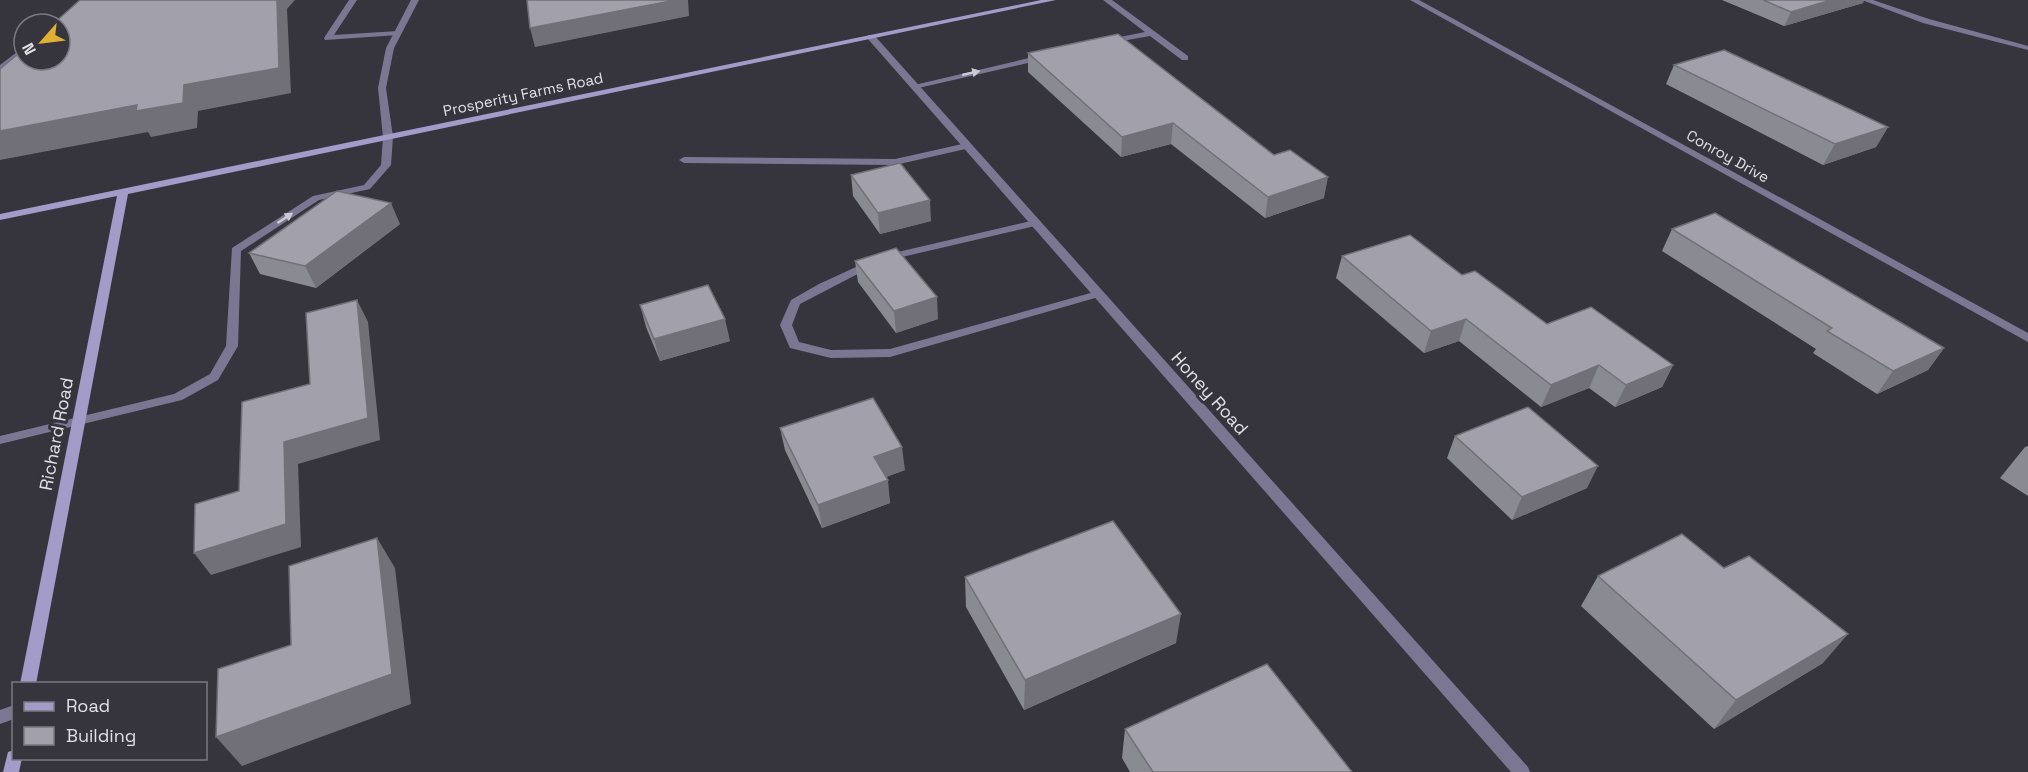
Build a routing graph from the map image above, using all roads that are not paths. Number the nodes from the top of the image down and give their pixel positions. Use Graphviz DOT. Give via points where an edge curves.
graph roads {
  1 [pos="353,0"];
  2 [pos="416,0"];
  3 [pos="1052,0"];
  4 [pos="1107,0"];
  5 [pos="1414,0"];
  6 [pos="1866,0"];
  7 [pos="398,33"];
  8 [pos="1151,33"];
  9 [pos="871,37"];
  10 [pos="1095,45"];
  11 [pos="2028,48"];
  12 [pos="1050,56"];
  13 [pos="1185,58"];
  14 [pos="914,86"];
  15 [pos="388,137"];
  16 [pos="968,146"];
  17 [pos="684,160"];
  18 [pos="123,192"];
  19 [pos="0,217"];
  20 [pos="1035,223"];
  21 [pos="1098,294"];
  22 [pos="2028,338"];
  23 [pos="78,421"];
  24 [pos="0,440"];
  25 [pos="28,682"];
  26 [pos="1522,772"];
  1 -- 7 [label="street" via="328,38"];
  2 -- 7 [label="street"];
  3 -- 9 [label="street, Prosperity Farms Road"];
  4 -- 8 [label="street"];
  5 -- 22 [label="street, Conroy Drive"];
  6 -- 11 [label="street" via="1926,21"];
  7 -- 15 [label="street" via="390,48 382,88"];
  8 -- 10 [label="street"];
  8 -- 13 [label="street"];
  9 -- 14 [label="street, Honey Road"];
  9 -- 15 [label="street, Prosperity Farms Road"];
  14 -- 12 [label="street, one-way"];
  14 -- 16 [label="street, Honey Road"];
  15 -- 18 [label="street, Prosperity Farms Road"];
  23 -- 15 [label="street, one-way" via="178,397 214,377 231,346 236,250 316,198 367,187 386,165"];
  16 -- 17 [label="street" via="895,162"];
  16 -- 20 [label="street, Honey Road"];
  18 -- 19 [label="street, Prosperity Farms Road"];
  18 -- 23 [label="street, Richard Road"];
  20 -- 21 [label="street, Honey Road"];
  20 -- 21 [label="street" via="880,259 823,286 795,302 786,325 794,345 831,354 890,353"];
  21 -- 26 [label="street, Honey Road"];
  23 -- 24 [label="street"];
  23 -- 25 [label="street, Richard Road"];
}
